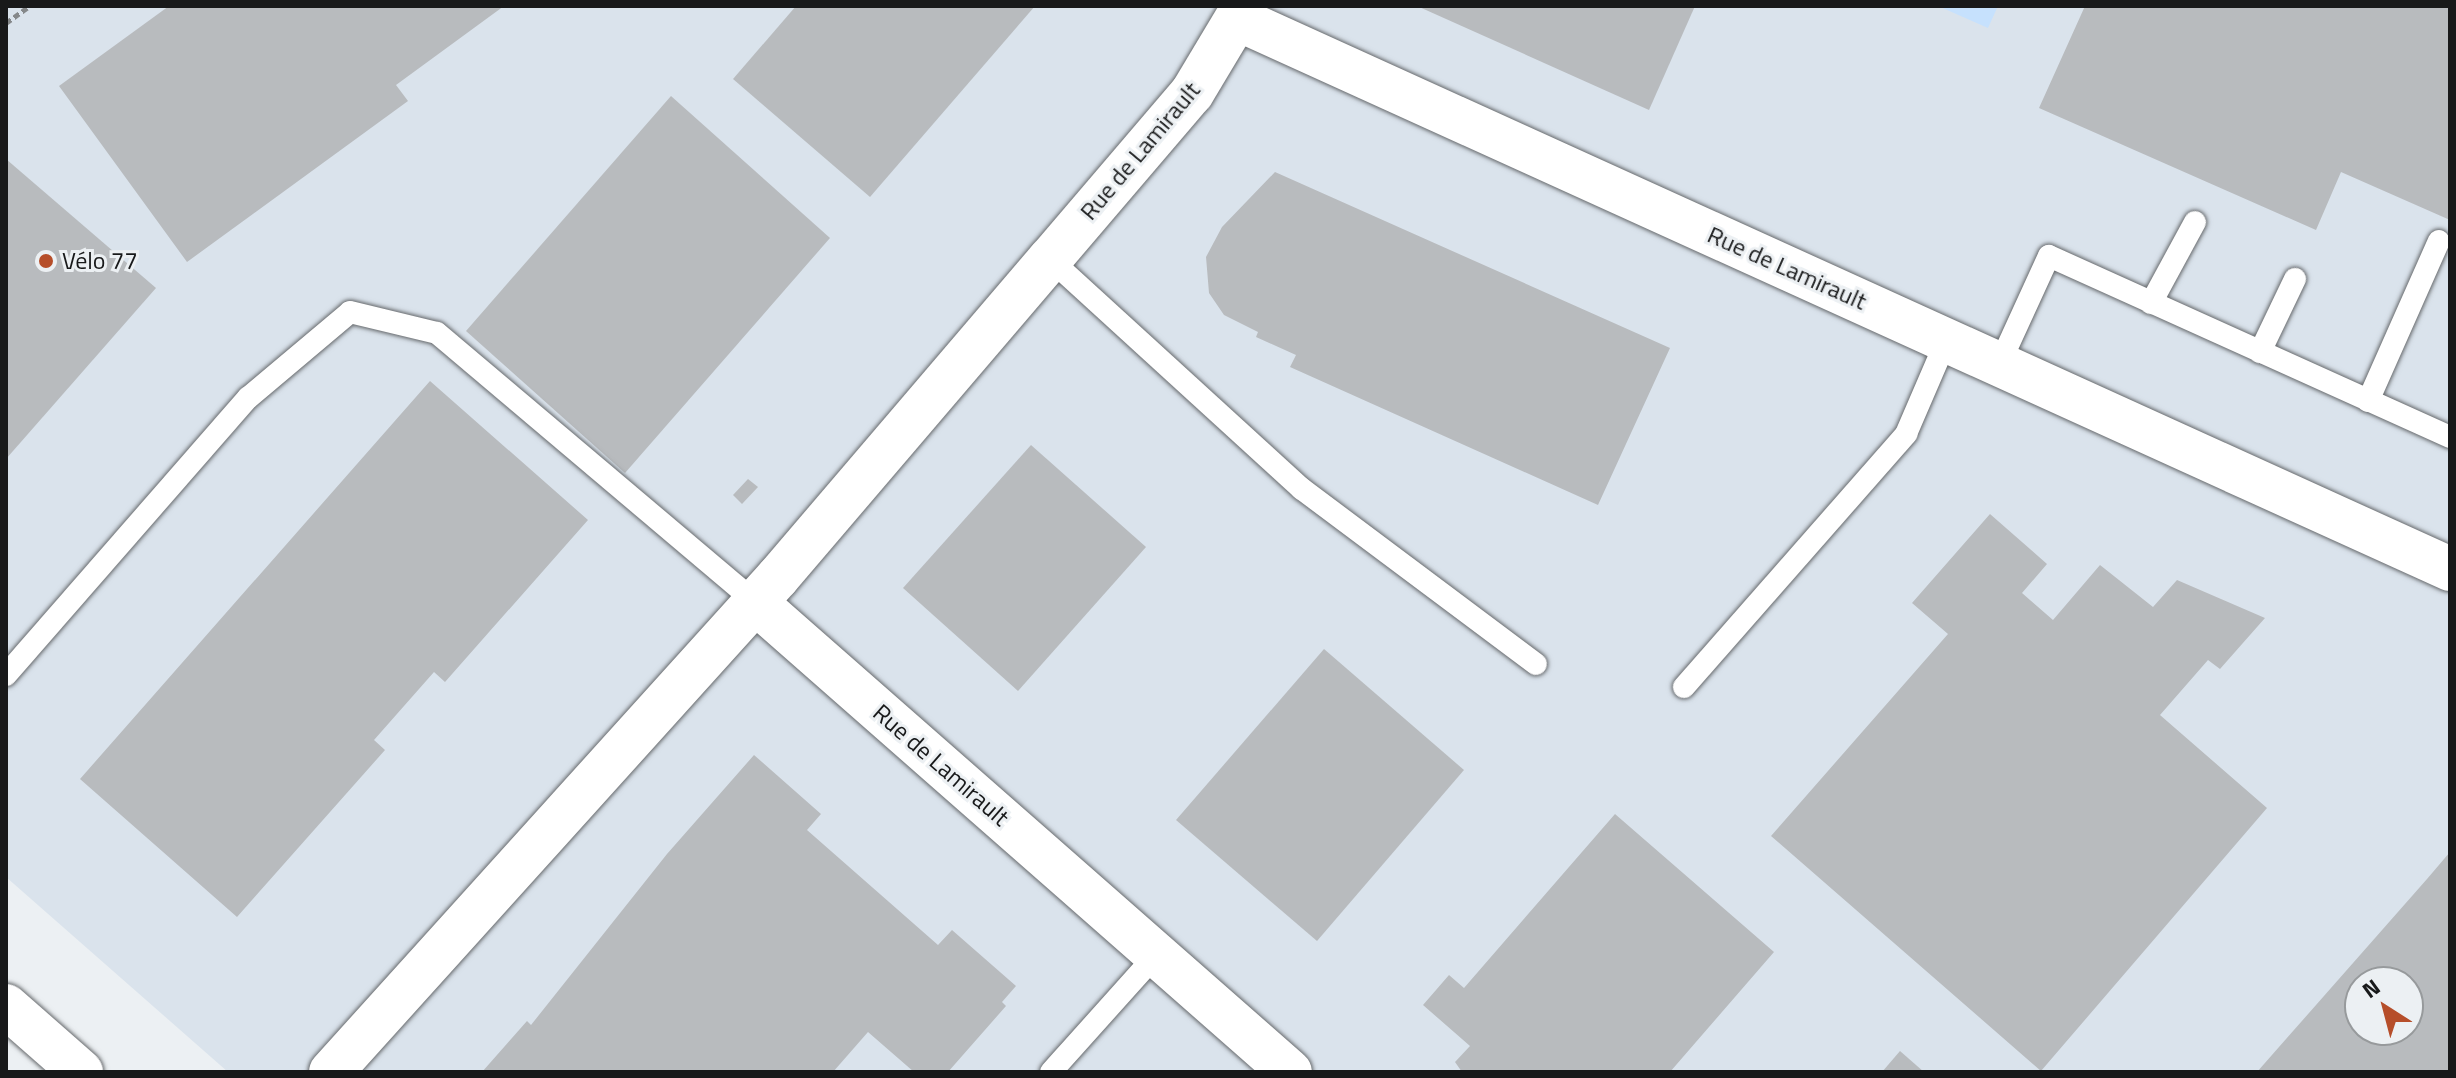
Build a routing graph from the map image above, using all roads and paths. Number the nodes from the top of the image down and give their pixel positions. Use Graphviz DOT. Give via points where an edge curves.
graph roads {
  1 [pos="29,6"];
  2 [pos="1241,12"];
  3 [pos="6,23"];
  4 [pos="2195,222"];
  5 [pos="2439,241"];
  6 [pos="1050,259"];
  7 [pos="2295,279"];
  8 [pos="2151,303"];
  9 [pos="1946,341"];
  10 [pos="2260,352"];
  11 [pos="1999,365"];
  12 [pos="2368,401"];
  13 [pos="2450,437"];
  14 [pos="2450,569"];
  15 [pos="755,602"];
  16 [pos="1536,664"];
  17 [pos="6,675"];
  18 [pos="1684,687"];
  19 [pos="1156,955"];
  20 [pos="6,1006"];
  21 [pos="81,1072"];
  22 [pos="331,1072"];
  23 [pos="1051,1072"];
  24 [pos="1290,1072"];
  1 -- 3 [label="path"];
  2 -- 6 [label="street, Rue de Lamirault" via="1192,93"];
  2 -- 9 [label="street, Rue de Lamirault"];
  4 -- 8 [label="lane"];
  5 -- 12 [label="lane"];
  6 -- 15 [label="street, Rue de Lamirault"];
  6 -- 16 [label="lane" via="1302,489"];
  7 -- 10 [label="lane"];
  8 -- 10 [label="lane"];
  8 -- 11 [label="lane" via="2049,256"];
  9 -- 11 [label="street, Rue de Lamirault"];
  9 -- 18 [label="lane" via="1906,434"];
  10 -- 12 [label="lane"];
  11 -- 14 [label="street, Rue de Lamirault"];
  12 -- 13 [label="lane"];
  15 -- 17 [label="lane" via="437,333 350,312 248,398"];
  15 -- 19 [label="street, Rue de Lamirault"];
  15 -- 22 [label="street"];
  19 -- 23 [label="lane"];
  19 -- 24 [label="street, Rue de Lamirault"];
  20 -- 21 [label="street"];
}
